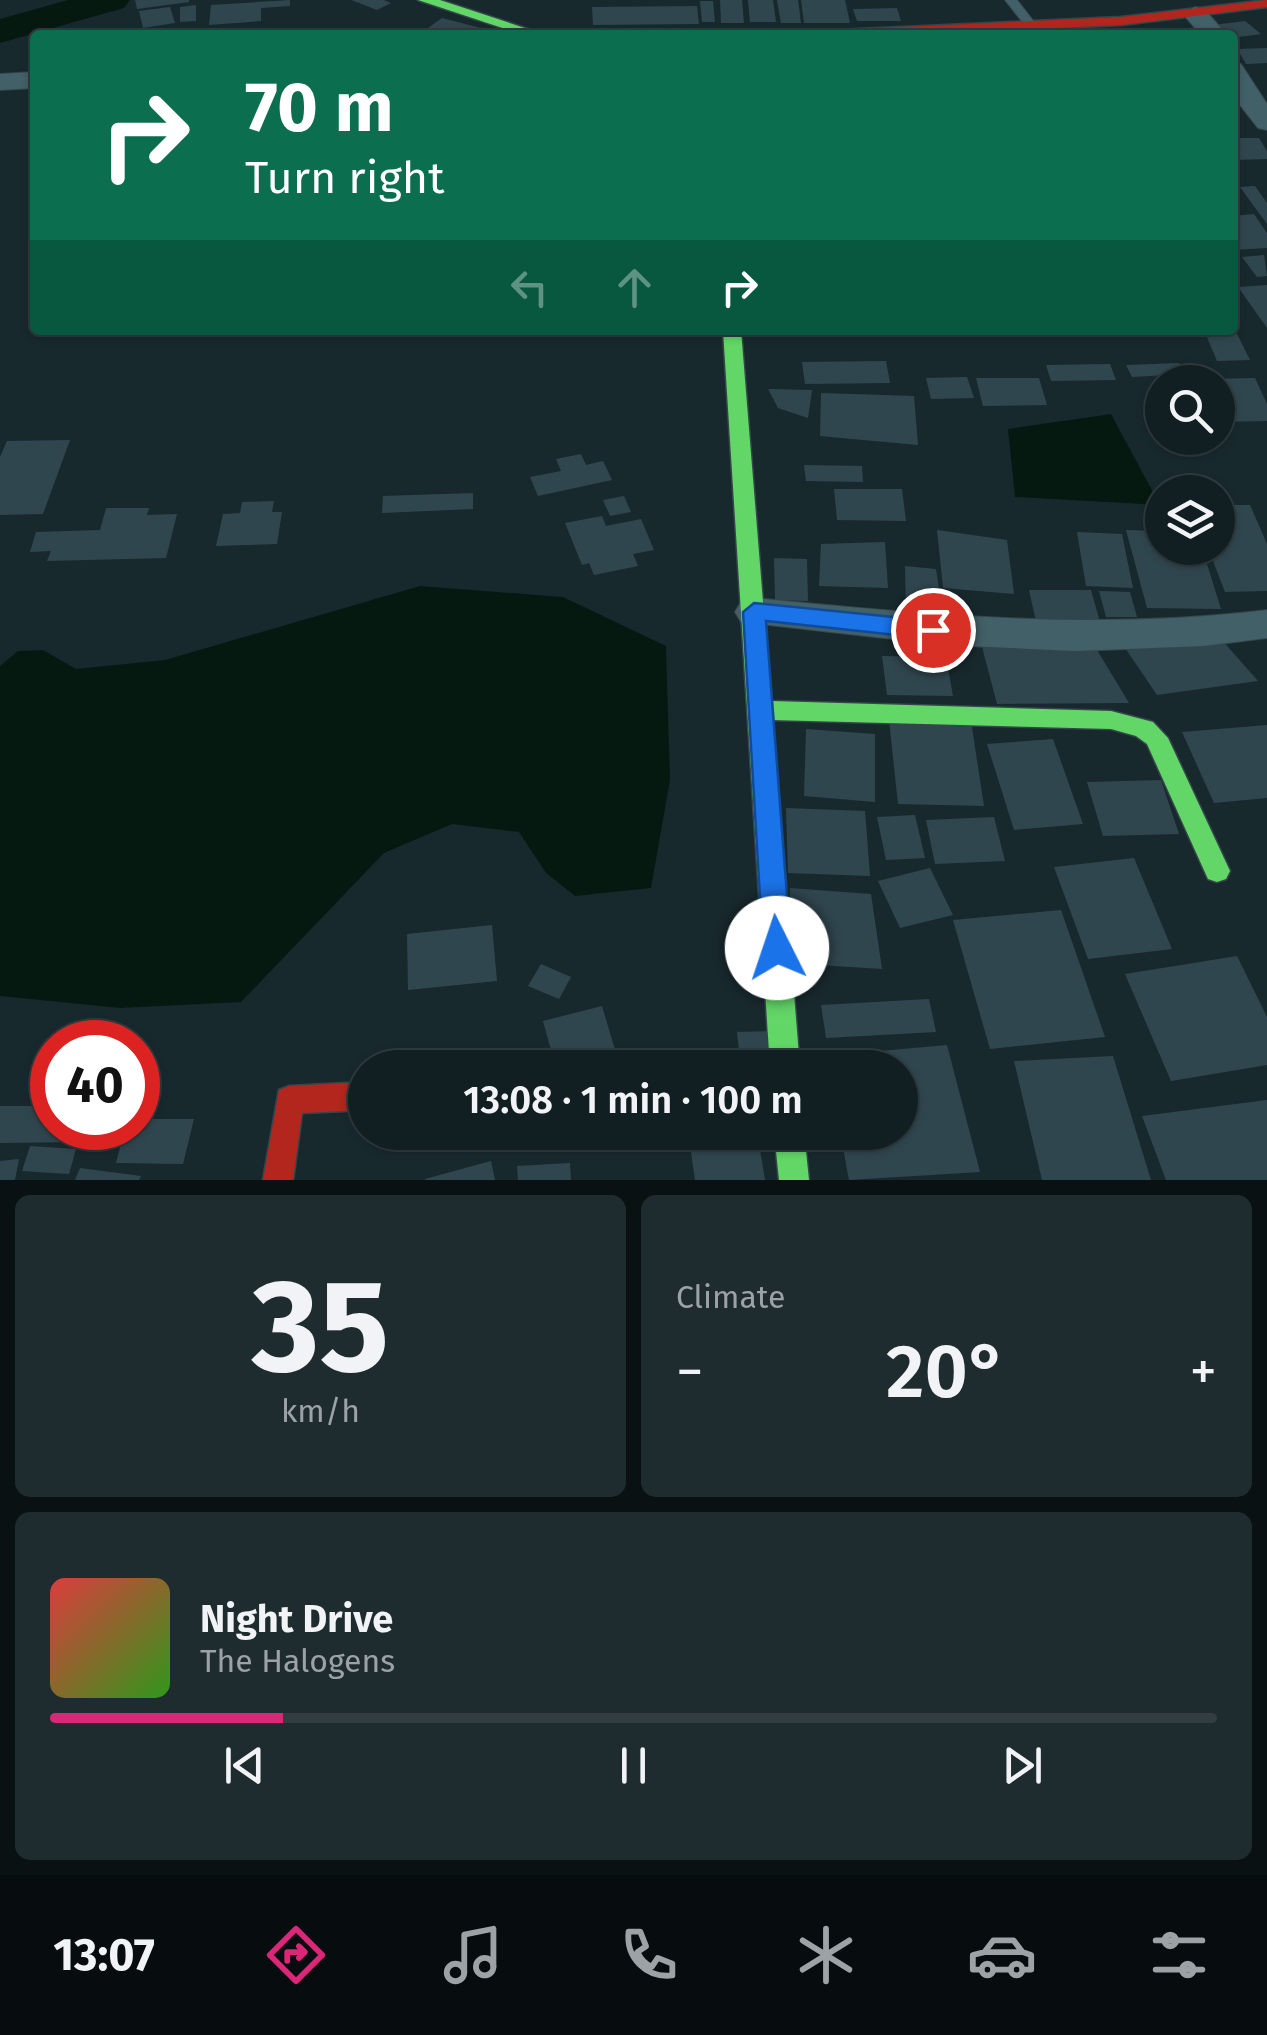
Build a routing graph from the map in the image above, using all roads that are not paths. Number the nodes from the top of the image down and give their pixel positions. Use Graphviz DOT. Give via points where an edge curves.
graph roads {
  1 [pos="425,0"];
  2 [pos="1011,0"];
  3 [pos="1267,3"];
  4 [pos="1195,14"];
  5 [pos="1032,27"];
  6 [pos="512,30"];
  7 [pos="951,30"];
  8 [pos="1211,30"];
  9 [pos="30,80"];
  10 [pos="0,82"];
  11 [pos="1238,85"];
  12 [pos="1267,122"];
  13 [pos="732,335"];
  14 [pos="754,612"];
  15 [pos="1267,624"];
  16 [pos="761,710"];
  17 [pos="1216,871"];
  18 [pos="784,1050"];
  19 [pos="348,1097"];
  20 [pos="791,1150"];
  21 [pos="278,1180"];
  22 [pos="794,1180"];
  1 -- 6 [label="street"];
  2 -- 5 [label="lane"];
  3 -- 4 [label="street"];
  4 -- 5 [label="street"];
  4 -- 8 [label="street"];
  5 -- 7 [label="street"];
  9 -- 10 [label="street"];
  11 -- 12 [label="street"];
  13 -- 14 [label="street"];
  14 -- 15 [label="street" via="1004,638 1193,636"];
  14 -- 16 [label="street"];
  16 -- 17 [label="street" via="1131,724 1156,738"];
  16 -- 18 [label="street"];
  19 -- 21 [label="street" via="289,1100"];
  20 -- 22 [label="street"];
}
